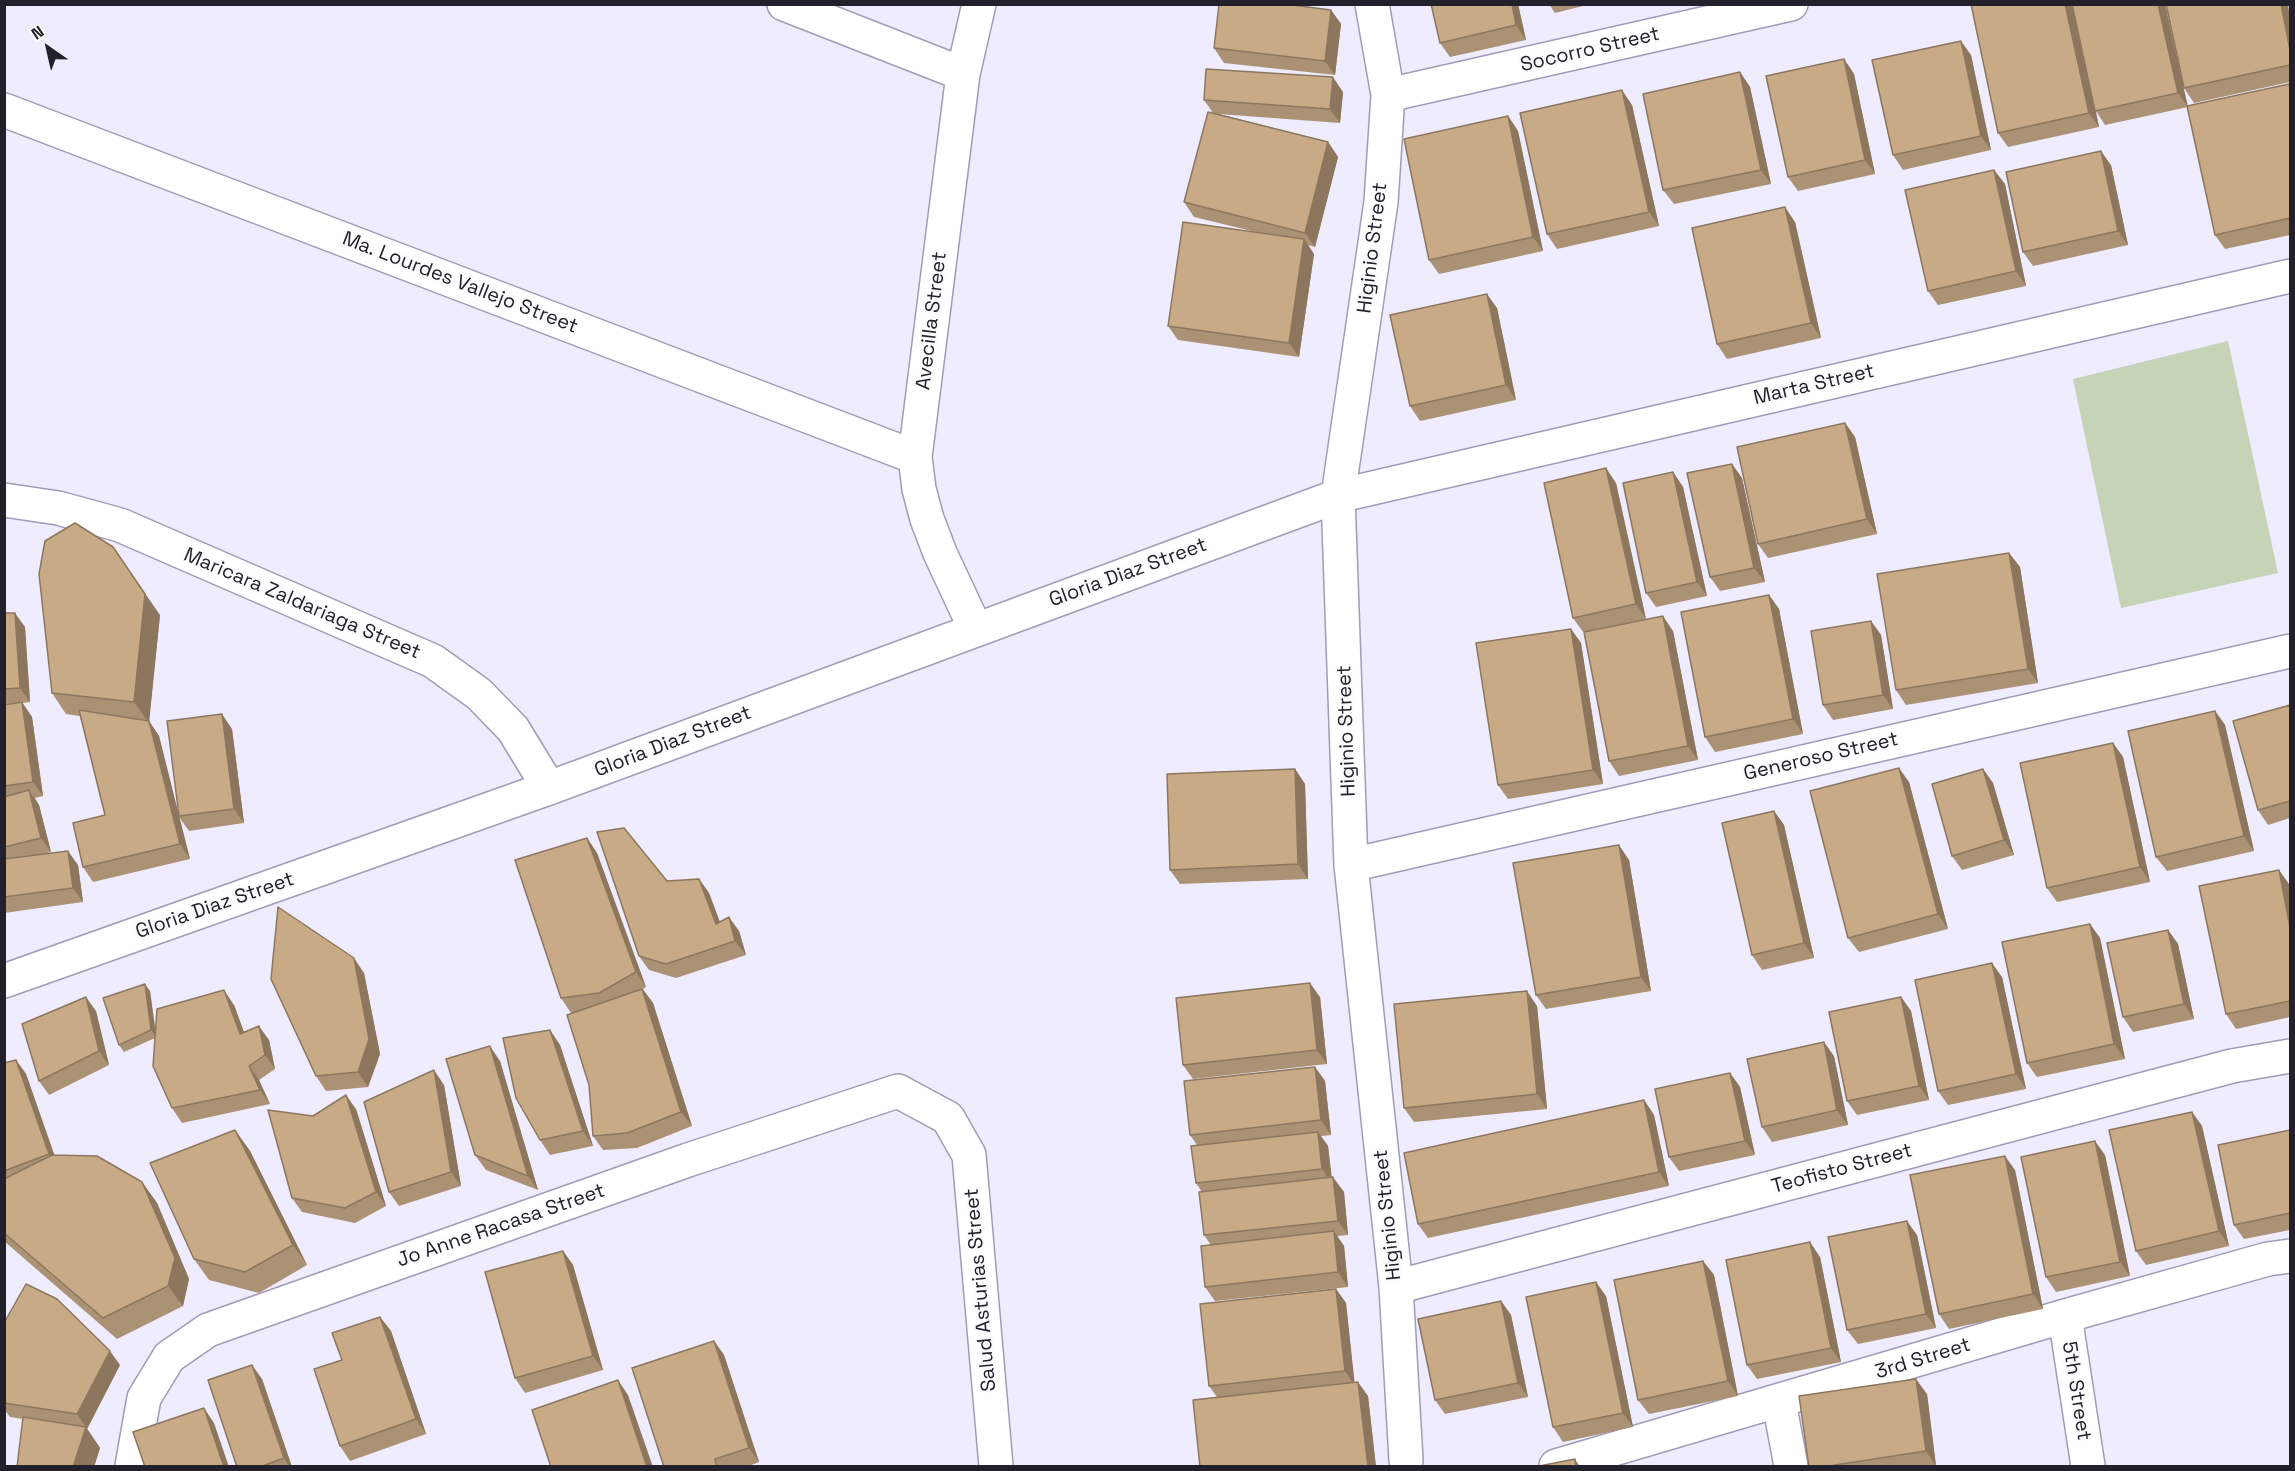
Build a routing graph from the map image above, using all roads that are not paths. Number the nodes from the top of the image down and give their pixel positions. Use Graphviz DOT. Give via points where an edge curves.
graph roads {
  1 [pos="784,4"];
  2 [pos="979,4"];
  3 [pos="1372,4"];
  4 [pos="1791,4"];
  5 [pos="963,74"];
  6 [pos="1388,95"];
  7 [pos="4,110"];
  8 [pos="2290,276"];
  9 [pos="915,457"];
  10 [pos="1338,496"];
  11 [pos="4,500"];
  12 [pos="975,628"];
  13 [pos="2290,651"];
  14 [pos="549,788"];
  15 [pos="1351,864"];
  16 [pos="4,981"];
  17 [pos="2290,1056"];
  18 [pos="948,1118"];
  19 [pos="2290,1256"];
  20 [pos="1395,1287"];
  21 [pos="2065,1316"];
  22 [pos="1779,1402"];
  23 [pos="1406,1460"];
  24 [pos="132,1467"];
  25 [pos="996,1467"];
  26 [pos="1556,1467"];
  27 [pos="1791,1467"];
  28 [pos="2088,1467"];
  1 -- 5 [label="street"];
  2 -- 5 [label="street, Avecilla Street"];
  3 -- 6 [label="street, Higinio Street"];
  4 -- 6 [label="street, Socorro Street"];
  5 -- 9 [label="street, Avecilla Street"];
  6 -- 10 [label="street, Higinio Street" via="1381,202"];
  7 -- 9 [label="street, Ma. Lourdes Vallejo Street"];
  8 -- 10 [label="street, Marta Street"];
  9 -- 12 [label="street, Avecilla Street" via="927,519"];
  10 -- 12 [label="street, Gloria Diaz Street"];
  10 -- 15 [label="street, Higinio Street"];
  11 -- 14 [label="street, Maricara Zaldariaga Street" via="58,508 120,525 433,661 479,694 513,729"];
  12 -- 14 [label="street, Gloria Diaz Street"];
  13 -- 15 [label="street, Generoso Street"];
  14 -- 16 [label="street, Gloria Diaz Street"];
  15 -- 20 [label="street, Higinio Street"];
  17 -- 20 [label="street, Teofisto Street" via="2232,1066"];
  18 -- 24 [label="street, Jo Anne Racasa Street" via="898,1091 688,1160 208,1330 169,1357 144,1398"];
  18 -- 25 [label="street, Salud Asturias Street" via="969,1155"];
  19 -- 21 [label="street, 3rd Street"];
  20 -- 23 [label="street, Higinio Street"];
  21 -- 22 [label="street, 3rd Street"];
  21 -- 28 [label="street, 5th Street"];
  22 -- 26 [label="street, 3rd Street"];
  22 -- 27 [label="street"];
}
